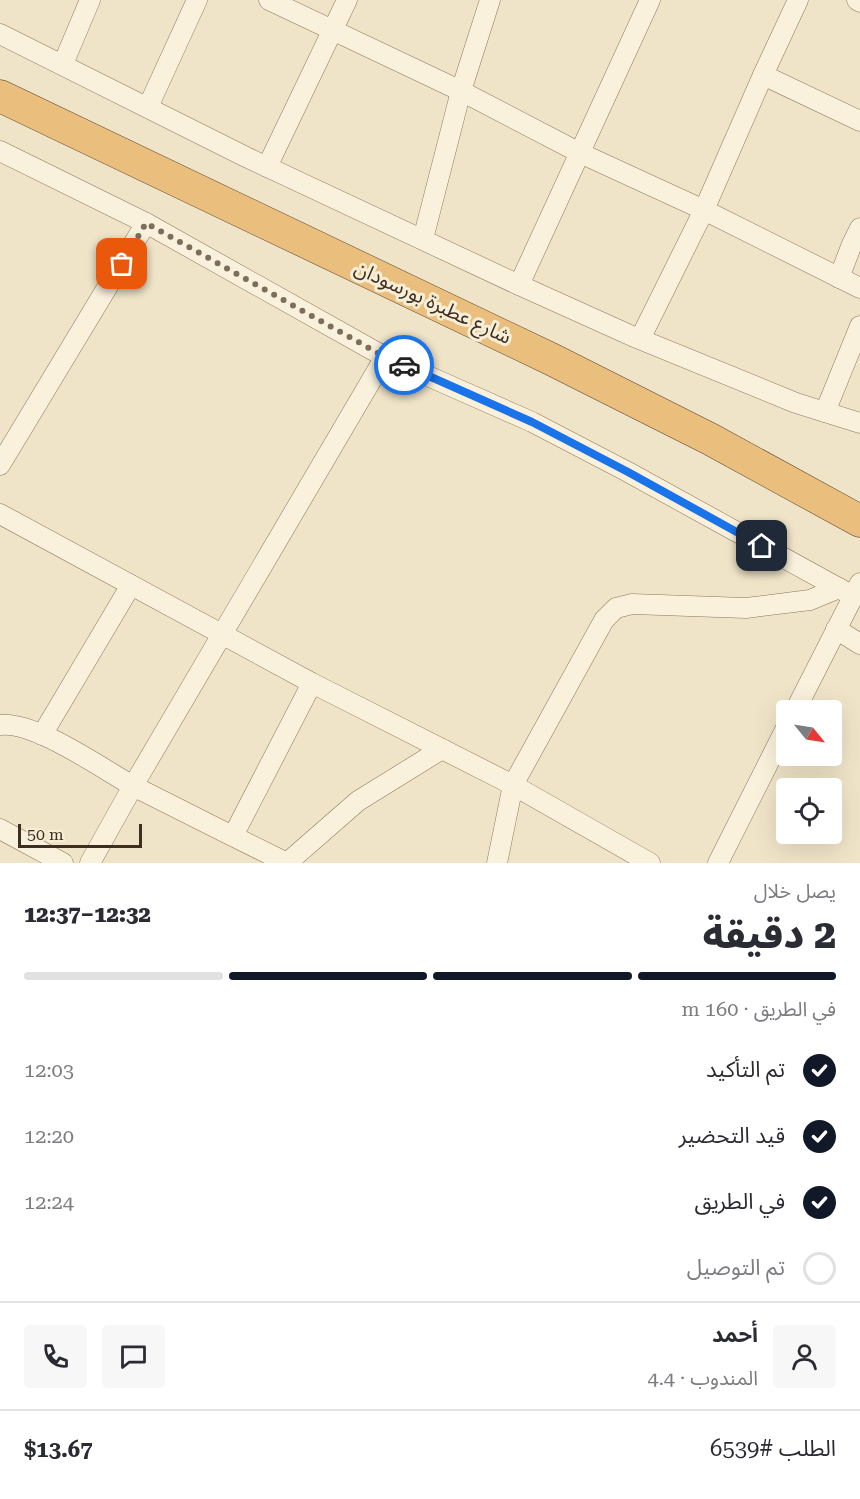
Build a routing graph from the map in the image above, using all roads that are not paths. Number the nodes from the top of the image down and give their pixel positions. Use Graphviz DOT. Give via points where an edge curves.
graph roads {
  1 [pos="90,0"];
  2 [pos="196,0"];
  3 [pos="269,0"];
  4 [pos="347,0"];
  5 [pos="490,0"];
  6 [pos="650,0"];
  7 [pos="798,0"];
  8 [pos="332,31"];
  9 [pos="0,34"];
  10 [pos="63,64"];
  11 [pos="763,75"];
  12 [pos="461,91"];
  13 [pos="0,96"];
  14 [pos="148,107"];
  15 [pos="860,120"];
  16 [pos="0,152"];
  17 [pos="580,153"];
  18 [pos="267,167"];
  19 [pos="704,210"];
  20 [pos="146,223"];
  21 [pos="860,228"];
  22 [pos="423,239"];
  23 [pos="839,278"];
  24 [pos="519,285"];
  25 [pos="860,288"];
  26 [pos="860,326"];
  27 [pos="640,339"];
  28 [pos="385,357"];
  29 [pos="825,412"];
  30 [pos="860,423"];
  31 [pos="0,465"];
  32 [pos="0,514"];
  33 [pos="860,521"];
  34 [pos="131,585"];
  35 [pos="851,589"];
  36 [pos="836,629"];
  37 [pos="223,635"];
  38 [pos="860,644"];
  39 [pos="312,683"];
  40 [pos="800,700"];
  41 [pos="0,724"];
  42 [pos="42,735"];
  43 [pos="776,748"];
  44 [pos="442,749"];
  45 [pos="513,785"];
  46 [pos="133,786"];
  47 [pos="0,829"];
  48 [pos="233,836"];
  49 [pos="63,863"];
  50 [pos="90,863"];
  51 [pos="287,863"];
  52 [pos="497,863"];
  53 [pos="650,863"];
  54 [pos="718,863"];
  1 -- 10 [label="street"];
  2 -- 14 [label="street"];
  3 -- 8 [label="street"];
  4 -- 8 [label="street"];
  5 -- 12 [label="street"];
  6 -- 17 [label="street"];
  7 -- 11 [label="street"];
  8 -- 12 [label="street"];
  8 -- 18 [label="street"];
  9 -- 10 [label="street"];
  10 -- 14 [label="street"];
  11 -- 15 [label="street"];
  11 -- 19 [label="street"];
  12 -- 17 [label="street"];
  12 -- 22 [label="street"];
  13 -- 33 [label="highway, شارع عطبرة بورسودان" via="551,358"];
  14 -- 18 [label="street"];
  16 -- 20 [label="street"];
  17 -- 19 [label="street"];
  17 -- 24 [label="street"];
  18 -- 22 [label="street"];
  19 -- 23 [label="street"];
  19 -- 27 [label="street"];
  20 -- 28 [label="street"];
  20 -- 31 [label="street"];
  21 -- 23 [label="street"];
  22 -- 24 [label="street"];
  23 -- 25 [label="street"];
  24 -- 27 [label="street"];
  26 -- 29 [label="street"];
  27 -- 29 [label="street"];
  28 -- 35 [label="street" via="532,422"];
  28 -- 37 [label="street"];
  29 -- 30 [label="street"];
  32 -- 34 [label="street"];
  34 -- 37 [label="street"];
  34 -- 42 [label="street"];
  35 -- 36 [label="street"];
  35 -- 45 [label="street" via="810,600 746,608 632,604 616,608 603,620"];
  36 -- 38 [label="street"];
  36 -- 40 [label="street"];
  37 -- 39 [label="street"];
  37 -- 46 [label="street"];
  39 -- 44 [label="street"];
  39 -- 48 [label="street"];
  41 -- 42 [label="street"];
  42 -- 46 [label="street"];
  43 -- 54 [label="street"];
  44 -- 45 [label="street"];
  44 -- 51 [label="street" via="358,801"];
  45 -- 52 [label="street"];
  45 -- 53 [label="street"];
  46 -- 48 [label="street"];
  46 -- 50 [label="street"];
  47 -- 49 [label="street"];
  48 -- 51 [label="street"];
}
